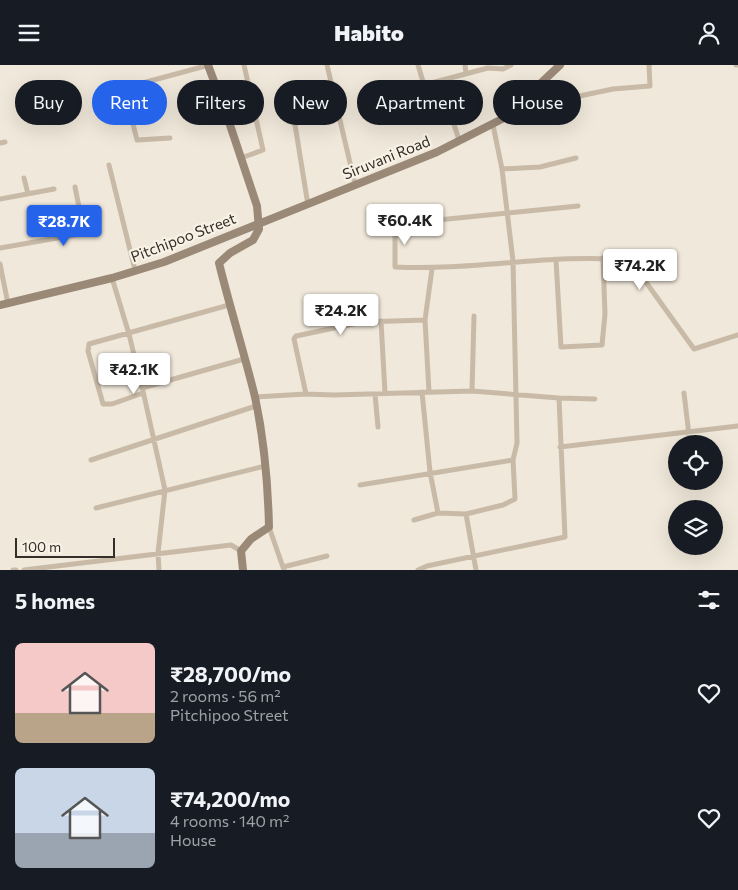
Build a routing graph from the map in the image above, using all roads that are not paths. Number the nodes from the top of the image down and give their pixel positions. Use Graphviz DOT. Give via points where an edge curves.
graph roads {
  1 [pos="208,65"];
  2 [pos="244,65"];
  3 [pos="328,65"];
  4 [pos="418,65"];
  5 [pos="465,65"];
  6 [pos="511,65"];
  7 [pos="560,65"];
  8 [pos="649,65"];
  9 [pos="466,74"];
  10 [pos="422,80"];
  11 [pos="443,80"];
  12 [pos="545,80"];
  13 [pos="581,96"];
  14 [pos="295,125"];
  15 [pos="454,125"];
  16 [pos="493,125"];
  17 [pos="170,138"];
  18 [pos="459,141"];
  19 [pos="242,158"];
  20 [pos="576,158"];
  21 [pos="109,165"];
  22 [pos="502,169"];
  23 [pos="24,177"];
  24 [pos="355,184"];
  25 [pos="75,187"];
  26 [pos="54,189"];
  27 [pos="28,194"];
  28 [pos="0,199"];
  29 [pos="308,205"];
  30 [pos="578,206"];
  31 [pos="395,208"];
  32 [pos="507,213"];
  33 [pos="438,220"];
  34 [pos="260,222"];
  35 [pos="0,248"];
  36 [pos="603,258"];
  37 [pos="556,260"];
  38 [pos="513,261"];
  39 [pos="0,264"];
  40 [pos="432,269"];
  41 [pos="135,270"];
  42 [pos="112,278"];
  43 [pos="4,305"];
  44 [pos="229,305"];
  45 [pos="474,316"];
  46 [pos="425,320"];
  47 [pos="381,321"];
  48 [pos="129,334"];
  49 [pos="738,335"];
  50 [pos="244,359"];
  51 [pos="142,391"];
  52 [pos="472,391"];
  53 [pos="422,392"];
  54 [pos="429,392"];
  55 [pos="385,393"];
  56 [pos="684,393"];
  57 [pos="306,394"];
  58 [pos="375,395"];
  59 [pos="515,395"];
  60 [pos="255,397"];
  61 [pos="559,398"];
  62 [pos="595,399"];
  63 [pos="256,406"];
  64 [pos="738,426"];
  65 [pos="378,427"];
  66 [pos="689,432"];
  67 [pos="689,435"];
  68 [pos="154,440"];
  69 [pos="560,447"];
  70 [pos="91,460"];
  71 [pos="513,460"];
  72 [pos="265,466"];
  73 [pos="430,472"];
  74 [pos="360,485"];
  75 [pos="165,490"];
  76 [pos="96,508"];
  77 [pos="438,513"];
  78 [pos="466,514"];
  79 [pos="414,520"];
  80 [pos="269,527"];
  81 [pos="241,551"];
  82 [pos="158,553"];
  83 [pos="326,556"];
  84 [pos="473,558"];
  85 [pos="283,569"];
  86 [pos="24,570"];
  87 [pos="159,570"];
  88 [pos="243,570"];
  89 [pos="418,570"];
  90 [pos="476,570"];
  1 -- 17 [label="street" via="124,88 137,140"];
  1 -- 19 [label="street"];
  2 -- 19 [label="street" via="263,150"];
  3 -- 24 [label="street"];
  4 -- 10 [label="street"];
  5 -- 9 [label="street"];
  6 -- 9 [label="street"];
  7 -- 12 [label="street, Siruvani Road"];
  8 -- 13 [label="street" via="650,86"];
  9 -- 11 [label="street"];
  14 -- 29 [label="street"];
  15 -- 18 [label="street"];
  16 -- 18 [label="street, Siruvani Road"];
  16 -- 22 [label="street"];
  18 -- 24 [label="street, Siruvani Road"];
  19 -- 34 [label="street"];
  20 -- 22 [label="street" via="540,167"];
  21 -- 41 [label="street"];
  22 -- 32 [label="street"];
  23 -- 27 [label="street"];
  24 -- 29 [label="street, Siruvani Road"];
  25 -- 35 [label="street" via="83,227 80,234"];
  26 -- 27 [label="street"];
  27 -- 28 [label="street"];
  29 -- 34 [label="street, Siruvani Road"];
  30 -- 32 [label="street"];
  31 -- 40 [label="street" via="395,267"];
  32 -- 33 [label="street"];
  32 -- 38 [label="street"];
  34 -- 41 [label="street, Pitchipoo Street" via="164,262"];
  34 -- 44 [label="street" via="253,240 219,263"];
  36 -- 37 [label="street"];
  36 -- 37 [label="street" via="605,314 602,345 561,347"];
  36 -- 49 [label="street" via="630,260 694,349"];
  37 -- 38 [label="street"];
  38 -- 40 [label="street"];
  38 -- 59 [label="street"];
  39 -- 43 [label="street"];
  40 -- 46 [label="street"];
  41 -- 42 [label="street, Pitchipoo Street"];
  42 -- 43 [label="street, Pitchipoo Street"];
  42 -- 48 [label="street"];
  44 -- 48 [label="street"];
  44 -- 50 [label="street"];
  45 -- 52 [label="street"];
  46 -- 47 [label="street"];
  46 -- 54 [label="street"];
  47 -- 55 [label="street"];
  47 -- 57 [label="street" via="354,323 296,336"];
  48 -- 51 [label="street"];
  48 -- 51 [label="street" via="89,344 88,351 103,404 112,404"];
  50 -- 51 [label="street"];
  50 -- 60 [label="street"];
  51 -- 68 [label="street"];
  52 -- 54 [label="street"];
  52 -- 59 [label="street"];
  53 -- 54 [label="street"];
  53 -- 55 [label="street"];
  53 -- 73 [label="street"];
  55 -- 58 [label="street"];
  56 -- 66 [label="street"];
  57 -- 58 [label="street"];
  57 -- 60 [label="street"];
  58 -- 65 [label="street"];
  59 -- 61 [label="street"];
  59 -- 71 [label="street" via="517,443"];
  60 -- 63 [label="street"];
  61 -- 62 [label="street"];
  61 -- 69 [label="street"];
  63 -- 68 [label="street"];
  63 -- 72 [label="street"];
  64 -- 66 [label="street"];
  66 -- 67 [label="street"];
  66 -- 69 [label="street"];
  68 -- 70 [label="street"];
  68 -- 75 [label="street"];
  69 -- 84 [label="street" via="565,537"];
  71 -- 73 [label="street"];
  71 -- 78 [label="street" via="515,499"];
  72 -- 75 [label="street"];
  72 -- 80 [label="street"];
  73 -- 74 [label="street"];
  73 -- 77 [label="street"];
  75 -- 76 [label="street"];
  75 -- 82 [label="street"];
  77 -- 78 [label="street"];
  77 -- 79 [label="street"];
  78 -- 84 [label="street"];
  80 -- 81 [label="street" via="251,539"];
  80 -- 85 [label="street"];
  81 -- 82 [label="street" via="231,545"];
  81 -- 88 [label="street"];
  82 -- 86 [label="street"];
  82 -- 87 [label="street"];
  83 -- 85 [label="street"];
  84 -- 89 [label="street"];
  84 -- 90 [label="street"];
}
